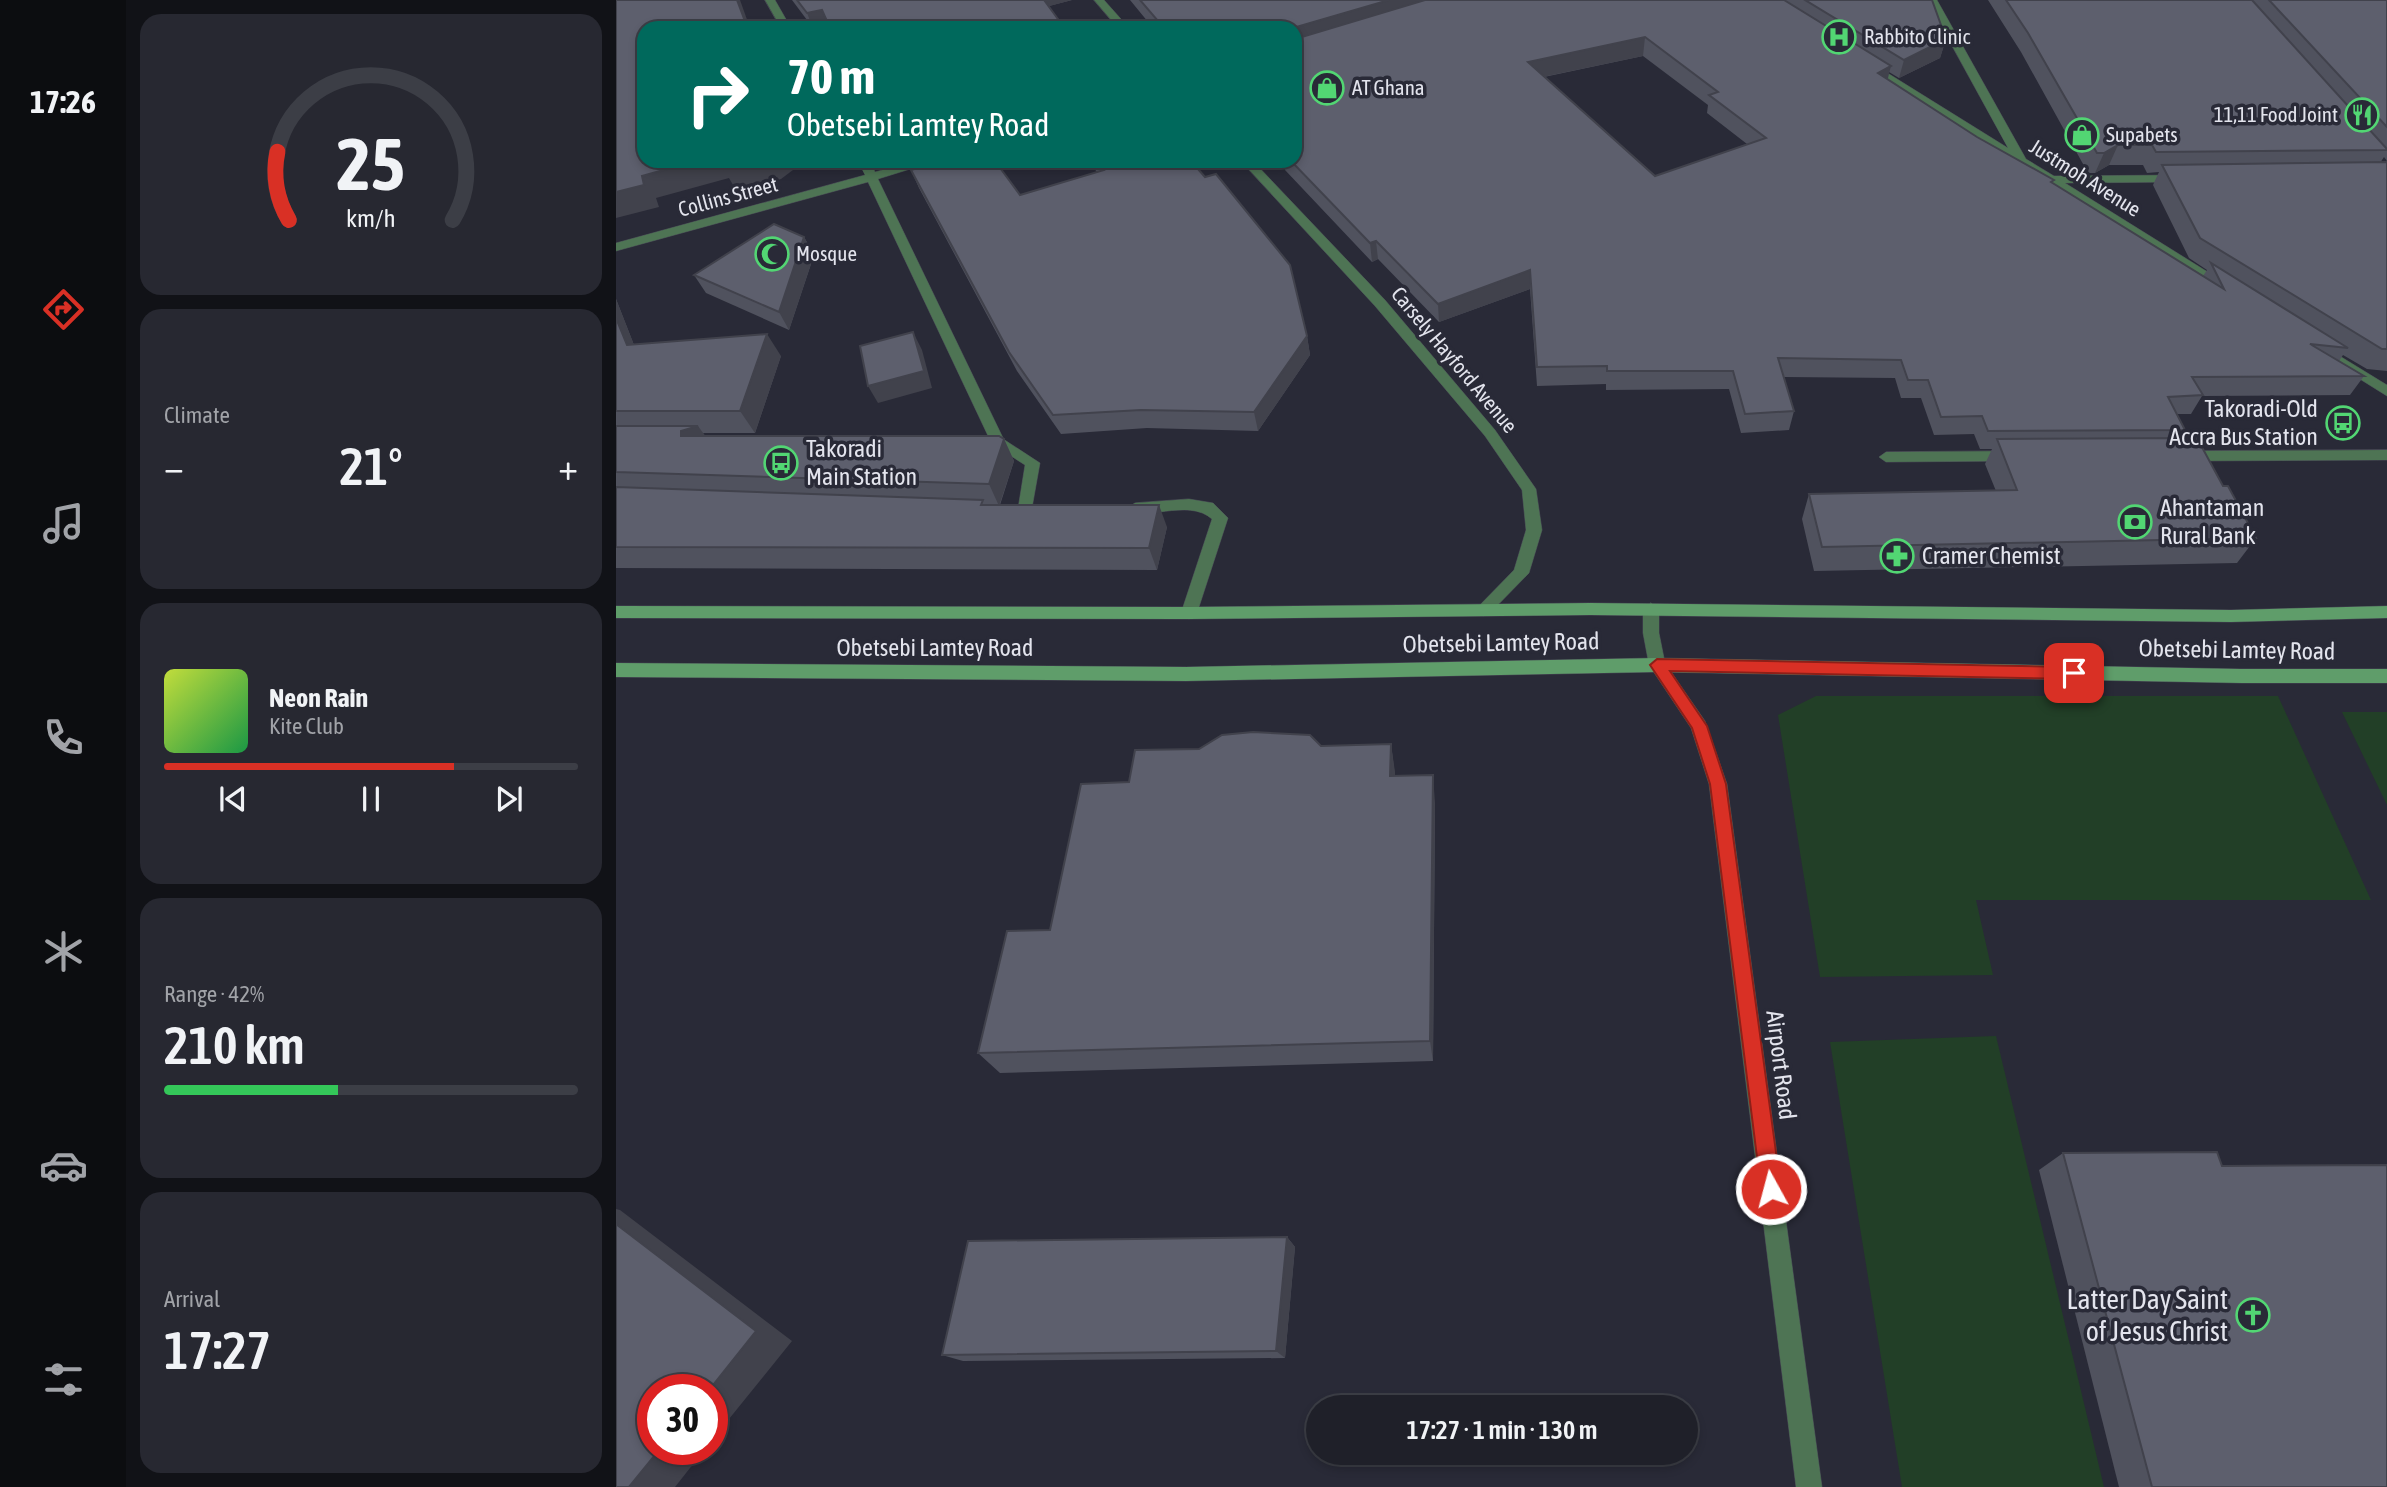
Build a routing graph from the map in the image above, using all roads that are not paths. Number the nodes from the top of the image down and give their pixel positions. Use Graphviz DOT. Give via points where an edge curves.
graph roads {
  1 [pos="770,0"];
  2 [pos="1098,0"];
  3 [pos="1932,0"];
  4 [pos="782,21"];
  5 [pos="1118,21"];
  6 [pos="1856,58"];
  7 [pos="2020,160"];
  8 [pos="868,168"];
  9 [pos="907,168"];
  10 [pos="1254,168"];
  11 [pos="874,178"];
  12 [pos="2191,178"];
  13 [pos="2051,180"];
  14 [pos="616,247"];
  15 [pos="2236,296"];
  16 [pos="2306,340"];
  17 [pos="2387,391"];
  18 [pos="970,440"];
  19 [pos="998,440"];
  20 [pos="2025,456"];
  21 [pos="2164,456"];
  22 [pos="2387,456"];
  23 [pos="1886,457"];
  24 [pos="1121,509"];
  25 [pos="1025,514"];
  26 [pos="1651,609"];
  27 [pos="1483,610"];
  28 [pos="616,612"];
  29 [pos="2387,612"];
  30 [pos="1189,613"];
  31 [pos="1657,665"];
  32 [pos="616,670"];
  33 [pos="2387,676"];
  34 [pos="1809,1487"];
  1 -- 4 [label="street"];
  2 -- 5 [label="street"];
  3 -- 7 [label="street"];
  6 -- 7 [label="street, Justmoh Avenue"];
  7 -- 13 [label="street, Justmoh Avenue"];
  8 -- 11 [label="street"];
  9 -- 11 [label="street, Collins Street"];
  10 -- 27 [label="street, Carsely Hayford Avenue" via="1380,303 1490,433 1529,489 1534,530 1521,573"];
  11 -- 14 [label="street, Collins Street"];
  11 -- 19 [label="street"];
  12 -- 13 [label="street"];
  13 -- 15 [label="street, Justmoh Avenue"];
  16 -- 17 [label="street"];
  18 -- 19 [label="street"];
  19 -- 25 [label="street" via="1033,463"];
  20 -- 23 [label="street"];
  21 -- 22 [label="street"];
  24 -- 30 [label="street" via="1189,504 1208,507 1220,518"];
  26 -- 27 [label="main road, Obetsebi Lamtey Road"];
  26 -- 29 [label="main road, Obetsebi Lamtey Road" via="2231,616"];
  26 -- 31 [label="street"];
  27 -- 30 [label="main road, Obetsebi Lamtey Road"];
  28 -- 30 [label="main road, Obetsebi Lamtey Road"];
  31 -- 32 [label="main road, Obetsebi Lamtey Road" via="1186,674"];
  31 -- 33 [label="main road, Obetsebi Lamtey Road"];
  31 -- 34 [label="street, Airport Road" via="1699,726 1718,784"];
}
